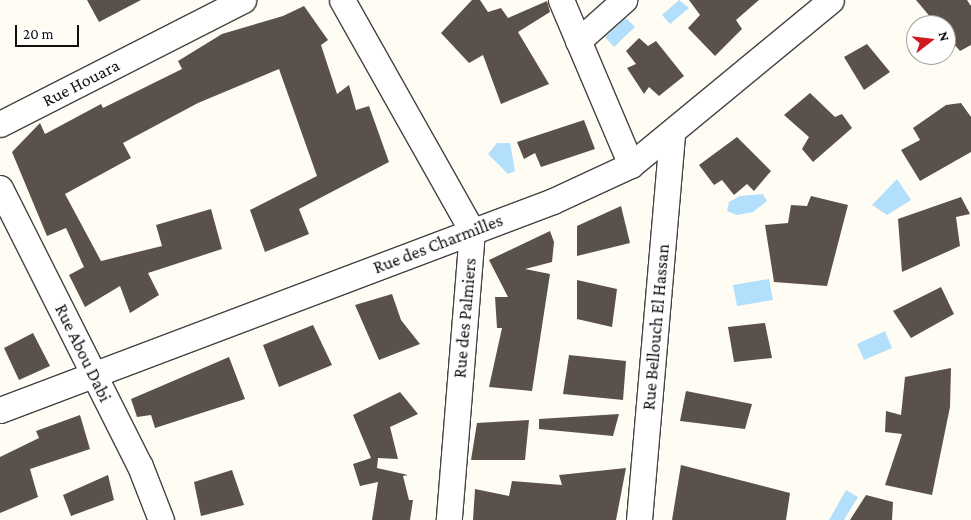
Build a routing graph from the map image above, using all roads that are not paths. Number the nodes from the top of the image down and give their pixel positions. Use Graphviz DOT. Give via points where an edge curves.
graph roads {
  1 [pos="243,0"];
  2 [pos="342,0"];
  3 [pos="561,0"];
  4 [pos="624,0"];
  5 [pos="831,0"];
  6 [pos="578,40"];
  7 [pos="0,124"];
  8 [pos="672,134"];
  9 [pos="631,165"];
  10 [pos="0,188"];
  11 [pos="472,231"];
  12 [pos="95,375"];
  13 [pos="0,410"];
  14 [pos="161,520"];
  15 [pos="449,520"];
  16 [pos="640,520"];
  1 -- 7 [label="street, Rue Houara"];
  2 -- 11 [label="street"];
  3 -- 6 [label="street"];
  4 -- 6 [label="street"];
  5 -- 8 [label="street, Rue des Charmilles"];
  6 -- 9 [label="street"];
  8 -- 9 [label="street, Rue des Charmilles"];
  8 -- 16 [label="street, Rue Bellouch El Hassan"];
  9 -- 11 [label="street, Rue des Charmilles"];
  10 -- 12 [label="street, Rue Abou Dabi"];
  11 -- 12 [label="street, Rue des Charmilles"];
  11 -- 15 [label="street, Rue des Palmiers"];
  12 -- 13 [label="street, Rue des Charmilles"];
  12 -- 14 [label="street, Rue Abou Dabi"];
}
